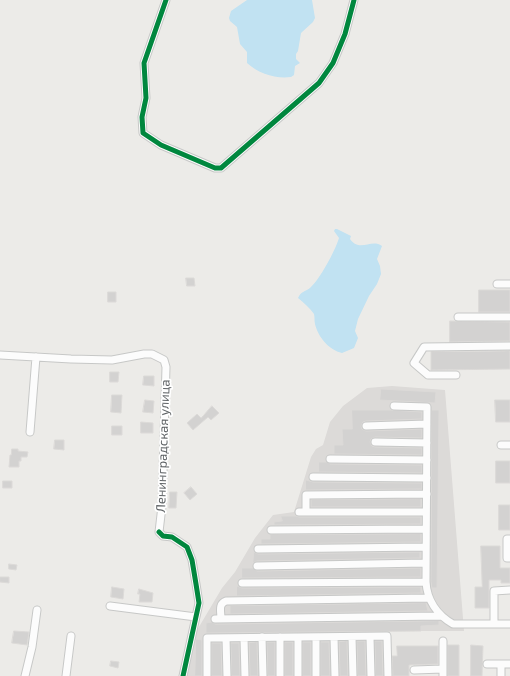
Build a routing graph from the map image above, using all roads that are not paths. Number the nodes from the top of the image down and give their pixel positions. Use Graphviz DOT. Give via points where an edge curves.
graph roads {
  1 [pos="166,0"];
  2 [pos="354,0"];
  3 [pos="497,284"];
  4 [pos="510,284"];
  5 [pos="458,317"];
  6 [pos="510,317"];
  7 [pos="510,346"];
  8 [pos="0,355"];
  9 [pos="36,357"];
  10 [pos="456,375"];
  11 [pos="394,406"];
  12 [pos="427,424"];
  13 [pos="366,426"];
  14 [pos="30,432"];
  15 [pos="375,442"];
  16 [pos="427,443"];
  17 [pos="501,445"];
  18 [pos="510,445"];
  19 [pos="330,459"];
  20 [pos="427,460"];
  21 [pos="313,477"];
  22 [pos="427,478"];
  23 [pos="426,494"];
  24 [pos="426,512"];
  25 [pos="426,529"];
  26 [pos="271,530"];
  27 [pos="510,539"];
  28 [pos="426,547"];
  29 [pos="258,549"];
  30 [pos="510,558"];
  31 [pos="426,563"];
  32 [pos="257,566"];
  33 [pos="426,582"];
  34 [pos="242,583"];
  35 [pos="510,590"];
  36 [pos="429,598"];
  37 [pos="110,606"];
  38 [pos="37,610"];
  39 [pos="441,616"];
  40 [pos="196,617"];
  41 [pos="494,624"];
  42 [pos="510,624"];
  43 [pos="70,636"];
  44 [pos="262,637"];
  45 [pos="280,637"];
  46 [pos="298,637"];
  47 [pos="316,637"];
  48 [pos="334,637"];
  49 [pos="352,637"];
  50 [pos="370,637"];
  51 [pos="226,638"];
  52 [pos="244,638"];
  53 [pos="443,641"];
  54 [pos="487,664"];
  55 [pos="501,664"];
  56 [pos="510,664"];
  57 [pos="414,670"];
  58 [pos="443,673"];
  59 [pos="25,676"];
  60 [pos="66,676"];
  61 [pos="183,676"];
  62 [pos="207,676"];
  63 [pos="227,676"];
  64 [pos="245,676"];
  65 [pos="262,676"];
  66 [pos="280,676"];
  67 [pos="298,676"];
  68 [pos="316,676"];
  69 [pos="335,676"];
  70 [pos="353,676"];
  71 [pos="371,676"];
  72 [pos="388,676"];
  73 [pos="500,676"];
  1 -- 2 [label="street" via="144,63 146,98 142,118 143,133 161,145 215,168 221,168 319,83 333,63 345,34"];
  3 -- 4 [label="street"];
  5 -- 6 [label="street"];
  7 -- 10 [label="street" via="424,347 414,363 428,375"];
  8 -- 9 [label="street"];
  9 -- 14 [label="street"];
  9 -- 40 [label="street, Ленинградская улица" via="112,360 152,354 164,360 166,367 162,506 158,532 187,547 192,560 199,603"];
  11 -- 12 [label="street" via="427,407"];
  12 -- 13 [label="street"];
  12 -- 16 [label="street"];
  15 -- 16 [label="street"];
  16 -- 20 [label="street"];
  17 -- 18 [label="street"];
  19 -- 20 [label="street"];
  20 -- 22 [label="street"];
  21 -- 22 [label="street"];
  22 -- 23 [label="street"];
  23 -- 24 [label="street"];
  23 -- 24 [label="street" via="306,495 303,512"];
  24 -- 25 [label="street"];
  25 -- 26 [label="street"];
  25 -- 28 [label="street"];
  27 -- 30 [label="street" via="507,539 507,558"];
  28 -- 29 [label="street"];
  28 -- 31 [label="street"];
  31 -- 32 [label="street"];
  31 -- 33 [label="street"];
  33 -- 34 [label="street"];
  33 -- 36 [label="street" via="426,593"];
  35 -- 41 [label="street" via="494,591"];
  36 -- 39 [label="street"];
  36 -- 39 [label="street" via="226,601 220,607 218,619"];
  37 -- 40 [label="street"];
  38 -- 59 [label="street"];
  39 -- 41 [label="street" via="453,624"];
  40 -- 61 [label="street"];
  41 -- 42 [label="street"];
  43 -- 60 [label="street"];
  44 -- 45 [label="street"];
  44 -- 52 [label="street"];
  44 -- 65 [label="street"];
  45 -- 46 [label="street"];
  45 -- 66 [label="street"];
  46 -- 47 [label="street"];
  46 -- 67 [label="street"];
  47 -- 48 [label="street"];
  47 -- 68 [label="street"];
  48 -- 49 [label="street"];
  48 -- 69 [label="street"];
  49 -- 50 [label="street"];
  49 -- 70 [label="street"];
  50 -- 71 [label="street"];
  50 -- 72 [label="street" via="387,636"];
  51 -- 52 [label="street"];
  51 -- 62 [label="street" via="207,638"];
  51 -- 63 [label="street"];
  52 -- 64 [label="street"];
  53 -- 58 [label="street"];
  54 -- 55 [label="street"];
  55 -- 56 [label="street"];
  55 -- 73 [label="street"];
  57 -- 58 [label="street"];
}
